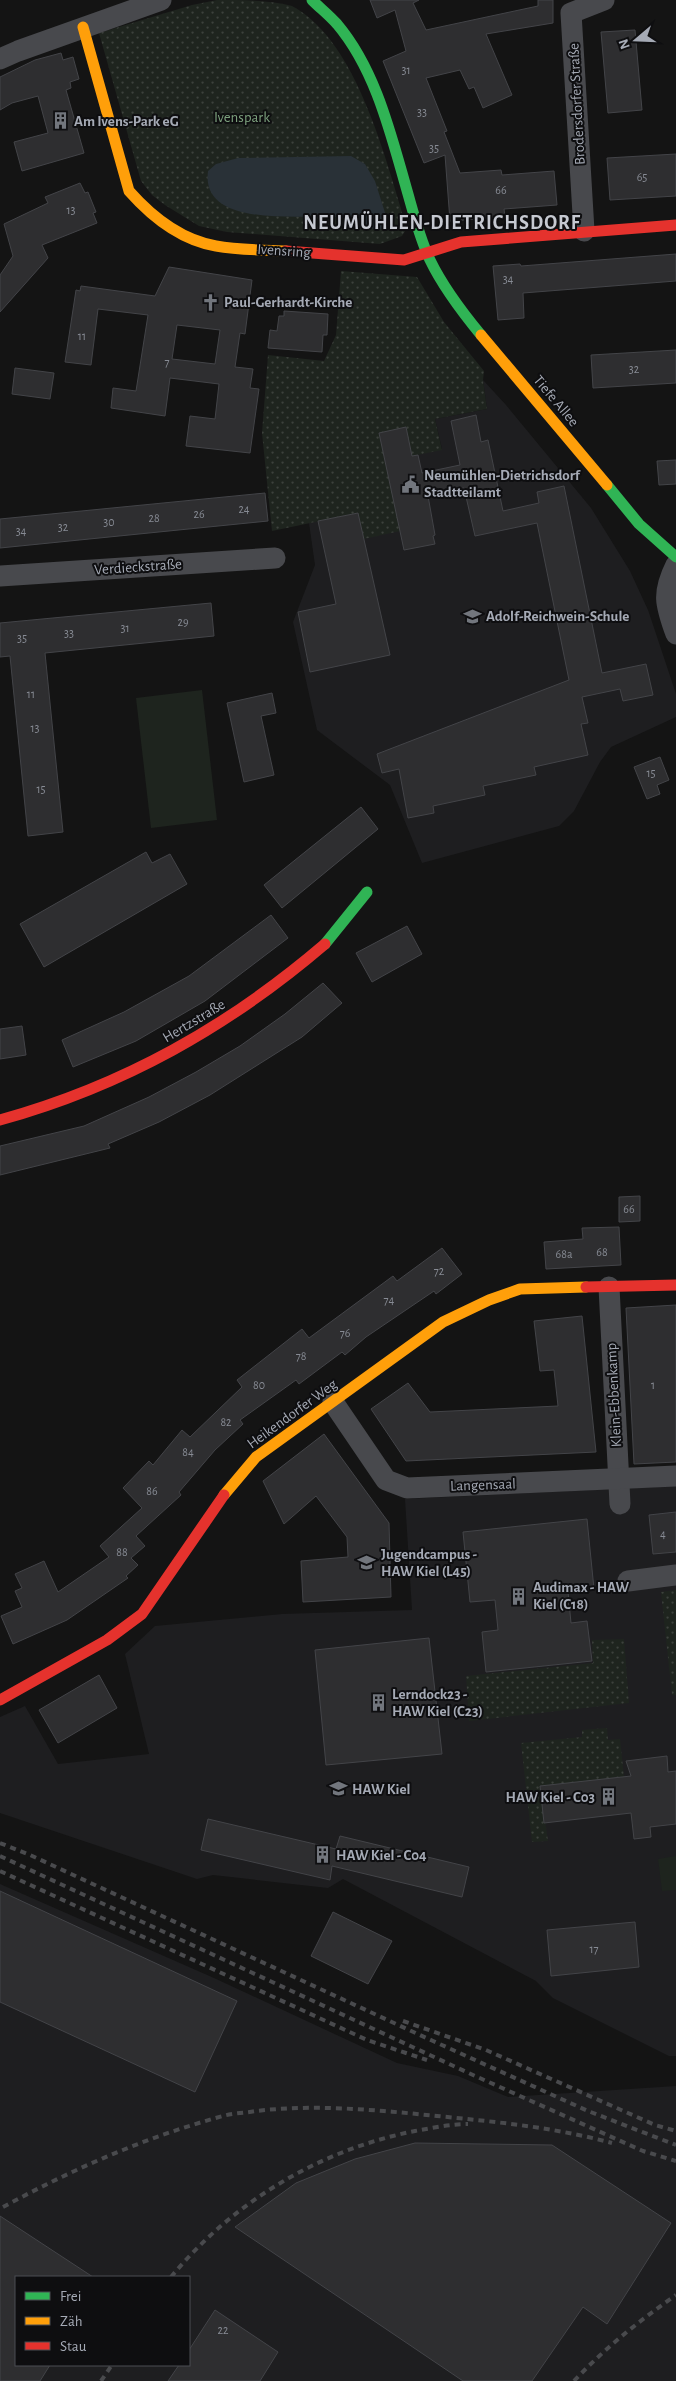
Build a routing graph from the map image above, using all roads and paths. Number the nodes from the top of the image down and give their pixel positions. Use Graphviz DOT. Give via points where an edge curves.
graph roads {
  1 [pos="161,0"];
  2 [pos="312,0"];
  3 [pos="604,0"];
  4 [pos="83,27"];
  5 [pos="0,60"];
  6 [pos="676,225"];
  7 [pos="584,231"];
  8 [pos="427,253"];
  9 [pos="275,558"];
  10 [pos="676,558"];
  11 [pos="676,565"];
  12 [pos="0,576"];
  13 [pos="676,634"];
  14 [pos="367,892"];
  15 [pos="0,1120"];
  16 [pos="676,1285"];
  17 [pos="609,1287"];
  18 [pos="334,1402"];
  19 [pos="676,1476"];
  20 [pos="618,1480"];
  21 [pos="620,1504"];
  22 [pos="676,1575"];
  23 [pos="628,1580"];
  24 [pos="0,1700"];
  1 -- 4 [label="street"];
  2 -- 8 [label="street" via="328,12 348,39 387,118"];
  3 -- 7 [label="street, Brodersdorfer Straße" via="571,12"];
  4 -- 5 [label="street"];
  4 -- 8 [label="street, Ivensring" via="130,191 146,211 163,223 188,238 216,246 404,260"];
  6 -- 7 [label="street, Ivensring"];
  7 -- 8 [label="street, Ivensring" via="461,242"];
  8 -- 10 [label="street, Tiefe Allee" via="470,322 638,524"];
  9 -- 12 [label="street, Verdieckstraße"];
  11 -- 13 [label="street" via="666,585 667,605"];
  14 -- 15 [label="street, Hertzstraße" via="334,936 252,1002 204,1034 106,1084 59,1103"];
  16 -- 17 [label="street, Heikendorfer Weg"];
  17 -- 18 [label="street, Heikendorfer Weg" via="520,1289 489,1300 443,1322"];
  17 -- 20 [label="street, Klein-Ebbenkamp"];
  18 -- 20 [label="street, Langensaal" via="386,1480 395,1485 407,1488"];
  18 -- 24 [label="street, Heikendorfer Weg" via="256,1457 230,1486 142,1614 107,1640"];
  19 -- 20 [label="street, Langensaal"];
  20 -- 21 [label="street, Klein-Ebbenkamp"];
  22 -- 23 [label="street"];
}
